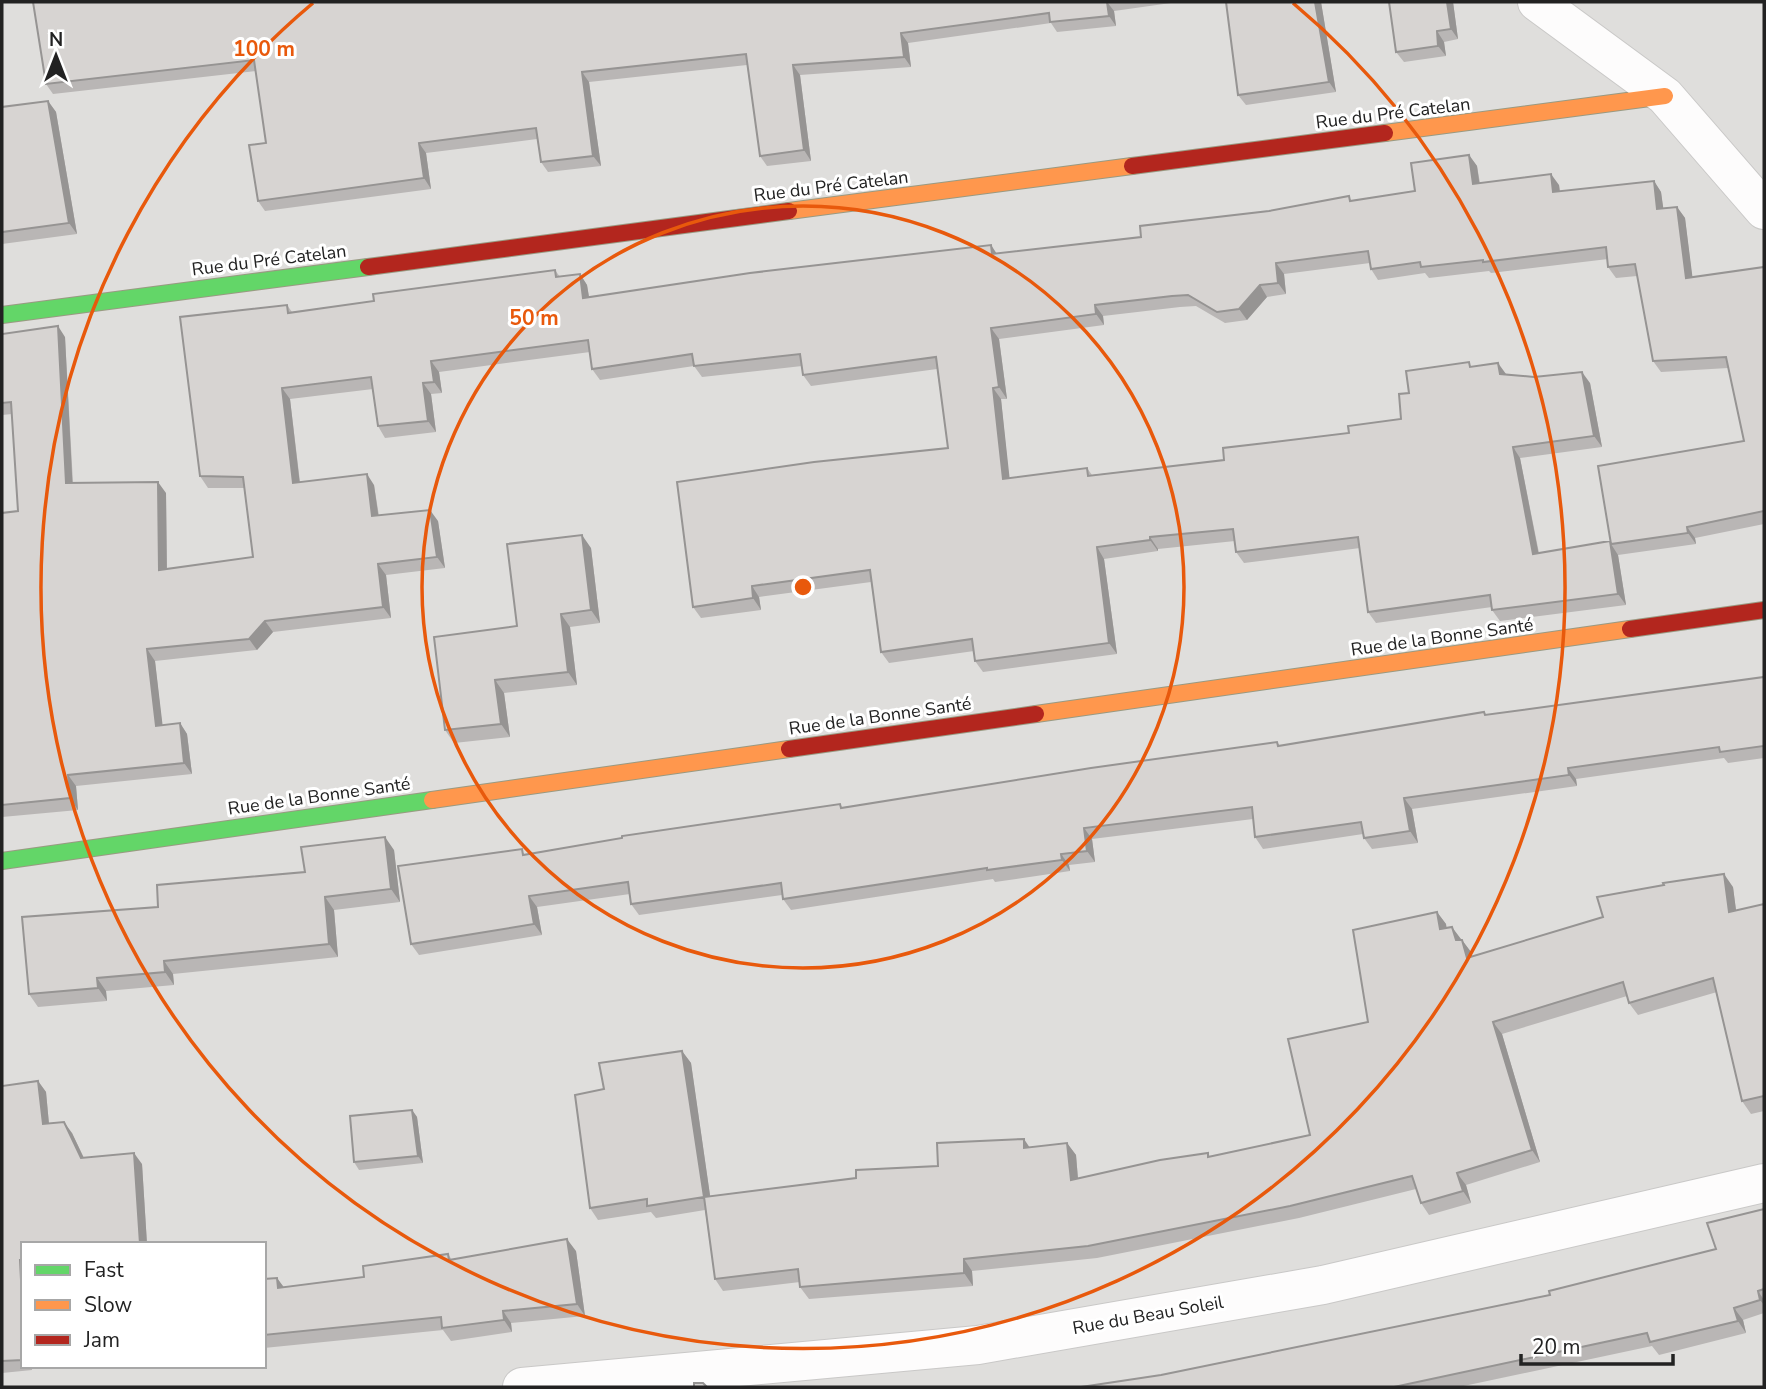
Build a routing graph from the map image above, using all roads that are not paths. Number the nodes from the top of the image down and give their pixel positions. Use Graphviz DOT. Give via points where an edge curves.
graph roads {
  1 [pos="1537,2"];
  2 [pos="1665,96"];
  3 [pos="1764,210"];
  4 [pos="2,315"];
  5 [pos="1764,610"];
  6 [pos="2,861"];
  7 [pos="1764,1183"];
  8 [pos="522,1387"];
  1 -- 2 [label="street"];
  2 -- 3 [label="street"];
  2 -- 4 [label="street, Rue du Pré Catelan"];
  5 -- 6 [label="street, Rue de la Bonne Santé"];
  7 -- 8 [label="street, Rue du Beau Soleil" via="1323,1285 978,1345"];
}
